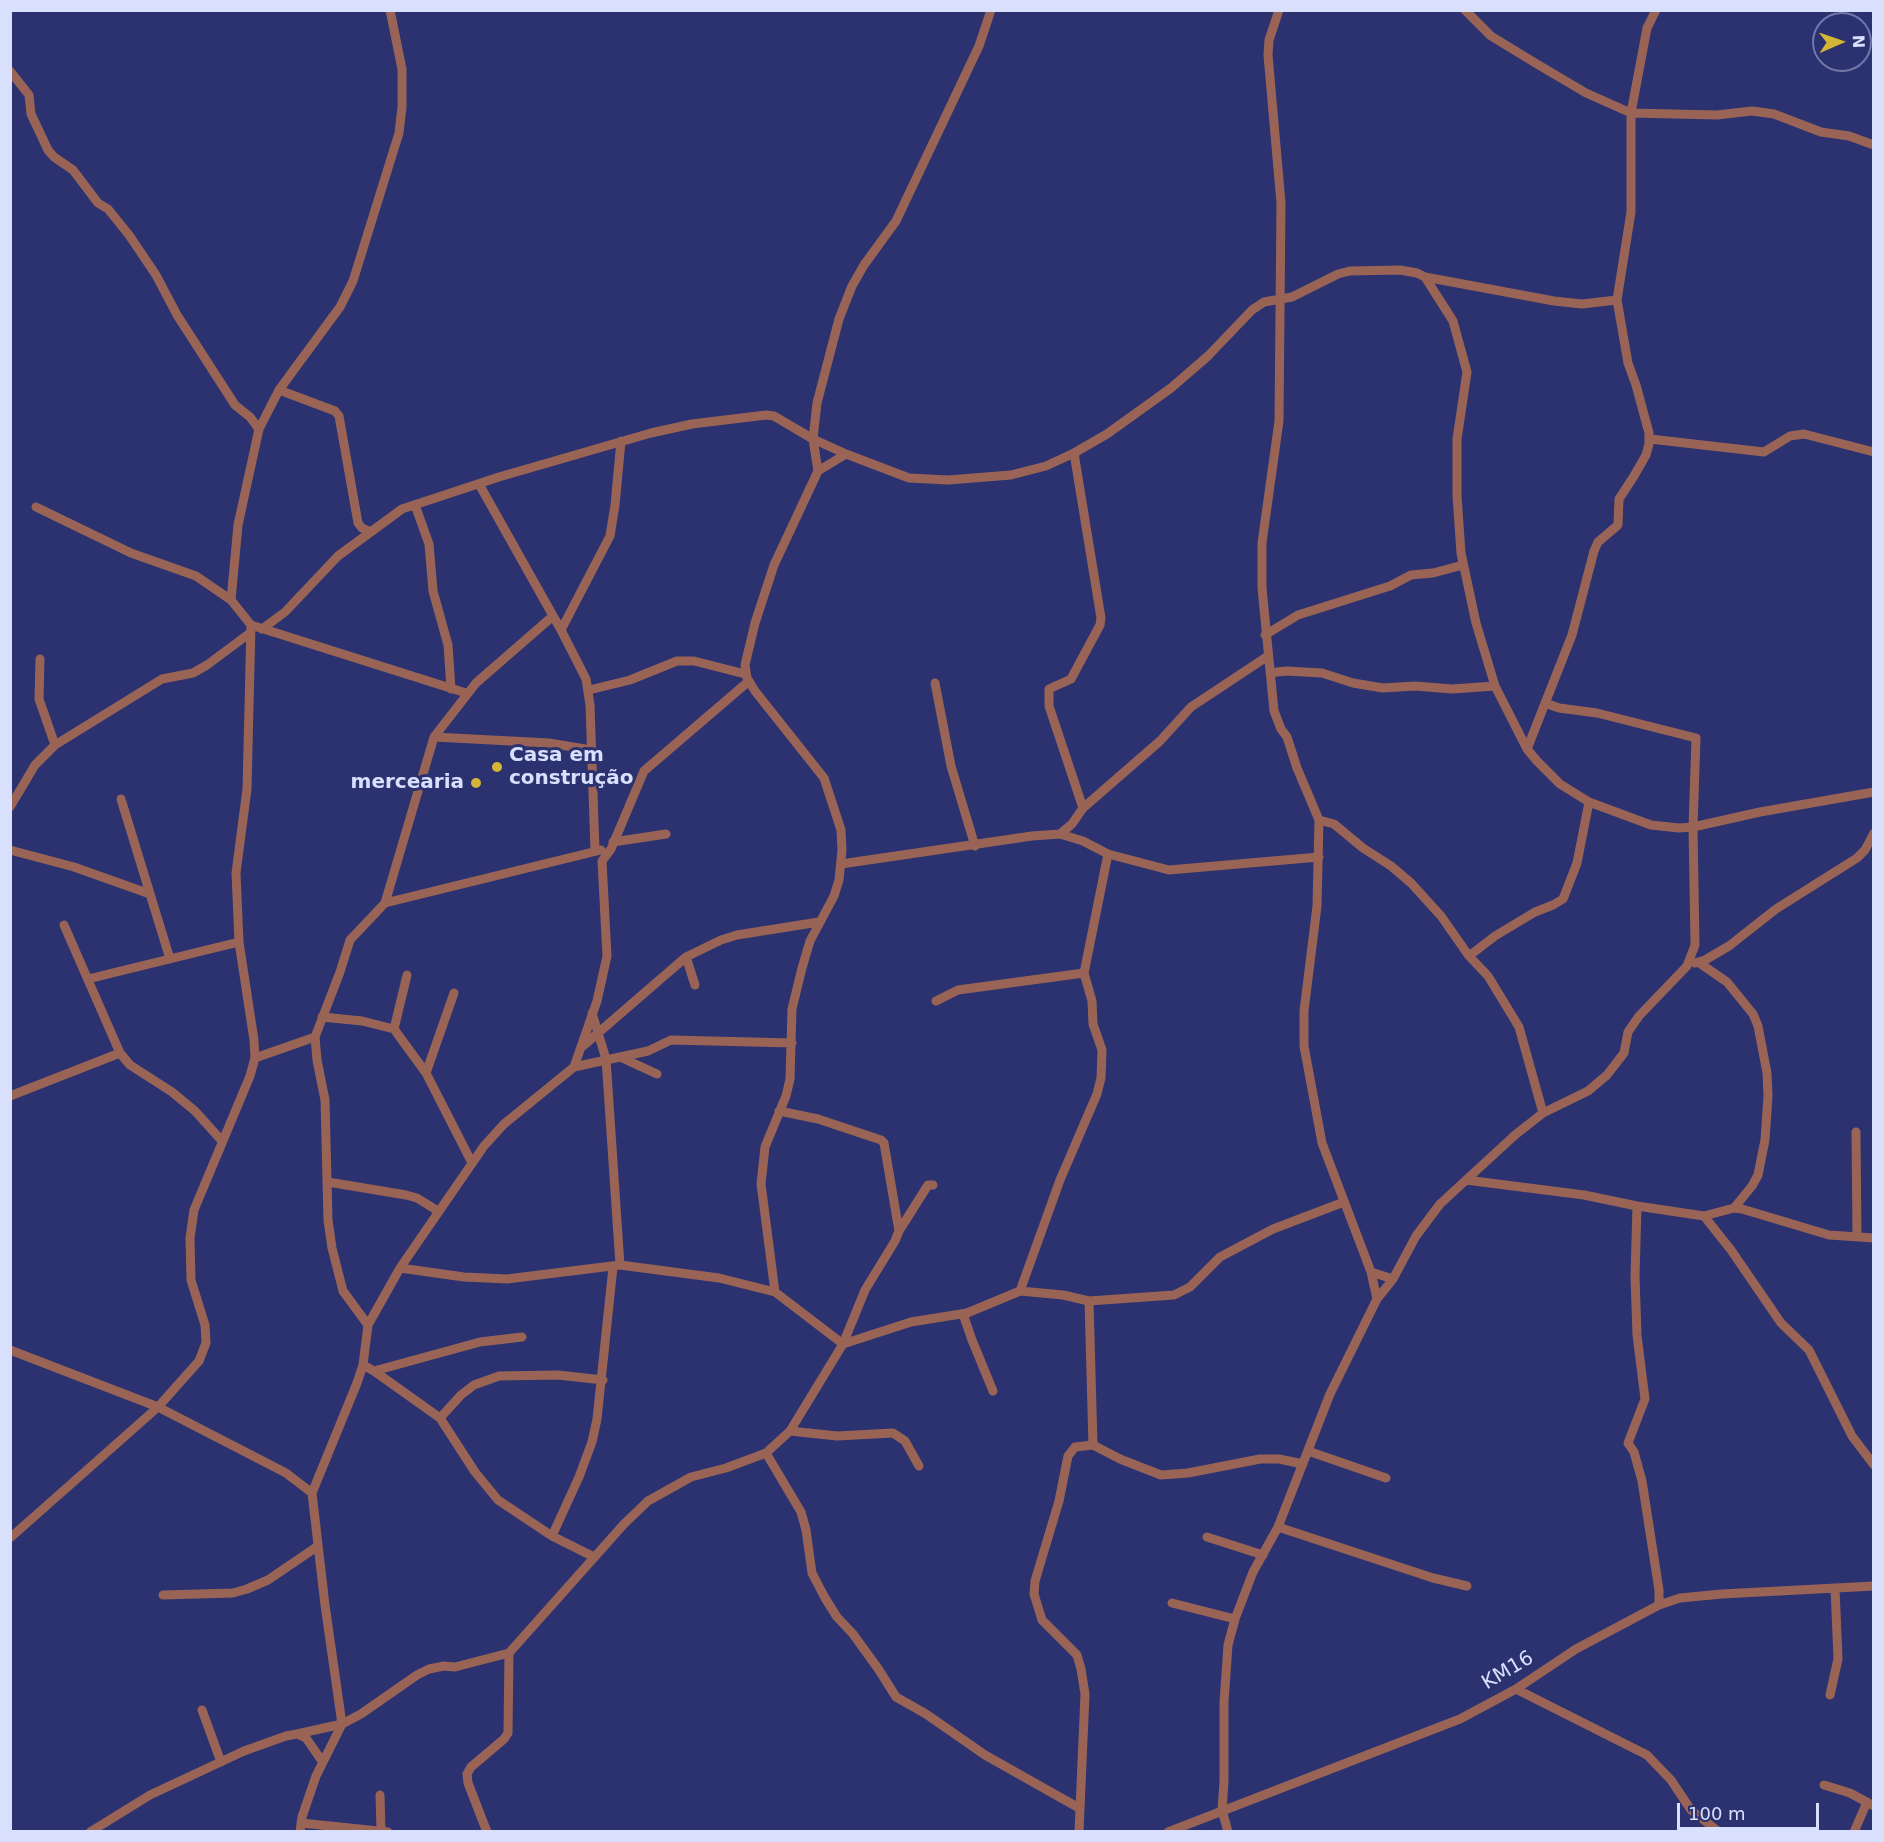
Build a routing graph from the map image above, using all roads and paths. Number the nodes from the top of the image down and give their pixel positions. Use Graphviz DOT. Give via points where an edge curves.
graph roads {
  1 [pos="390,10"];
  2 [pos="991,10"];
  3 [pos="1279,10"];
  4 [pos="1465,10"];
  5 [pos="1656,10"];
  6 [pos="10,70"];
  7 [pos="1631,113"];
  8 [pos="1874,145"];
  9 [pos="1425,277"];
  10 [pos="1281,300"];
  11 [pos="1617,300"];
  12 [pos="279,390"];
  13 [pos="259,429"];
  14 [pos="1650,439"];
  15 [pos="813,440"];
  16 [pos="621,441"];
  17 [pos="1874,452"];
  18 [pos="1074,453"];
  19 [pos="846,454"];
  20 [pos="818,471"];
  21 [pos="479,484"];
  22 [pos="415,505"];
  23 [pos="36,507"];
  24 [pos="371,532"];
  25 [pos="1463,565"];
  26 [pos="231,600"];
  27 [pos="553,616"];
  28 [pos="251,629"];
  29 [pos="262,629"];
  30 [pos="561,630"];
  31 [pos="1265,635"];
  32 [pos="1268,656"];
  33 [pos="40,659"];
  34 [pos="1270,673"];
  35 [pos="747,678"];
  36 [pos="936,683"];
  37 [pos="1495,686"];
  38 [pos="451,688"];
  39 [pos="589,690"];
  40 [pos="466,693"];
  41 [pos="1545,703"];
  42 [pos="434,737"];
  43 [pos="55,745"];
  44 [pos="1527,749"];
  45 [pos="591,750"];
  46 [pos="1874,792"];
  47 [pos="121,799"];
  48 [pos="1589,802"];
  49 [pos="10,807"];
  50 [pos="1083,808"];
  51 [pos="1319,820"];
  52 [pos="1692,828"];
  53 [pos="1874,833"];
  54 [pos="666,834"];
  55 [pos="1060,834"];
  56 [pos="612,846"];
  57 [pos="975,846"];
  58 [pos="10,850"];
  59 [pos="595,851"];
  60 [pos="1108,854"];
  61 [pos="1319,857"];
  62 [pos="841,864"];
  63 [pos="150,894"];
  64 [pos="385,903"];
  65 [pos="819,922"];
  66 [pos="64,925"];
  67 [pos="239,942"];
  68 [pos="1469,956"];
  69 [pos="686,957"];
  70 [pos="170,959"];
  71 [pos="1698,962"];
  72 [pos="1687,966"];
  73 [pos="1084,973"];
  74 [pos="407,975"];
  75 [pos="88,979"];
  76 [pos="695,985"];
  77 [pos="454,993"];
  78 [pos="936,1001"];
  79 [pos="592,1013"];
  80 [pos="322,1017"];
  81 [pos="394,1029"];
  82 [pos="598,1032"];
  83 [pos="315,1037"];
  84 [pos="792,1043"];
  85 [pos="583,1046"];
  86 [pos="120,1053"];
  87 [pos="620,1057"];
  88 [pos="255,1058"];
  89 [pos="606,1059"];
  90 [pos="574,1067"];
  91 [pos="426,1073"];
  92 [pos="657,1074"];
  93 [pos="10,1096"];
  94 [pos="779,1111"];
  95 [pos="1543,1113"];
  96 [pos="1856,1132"];
  97 [pos="222,1141"];
  98 [pos="472,1163"];
  99 [pos="1466,1180"];
  100 [pos="328,1182"];
  101 [pos="933,1185"];
  102 [pos="1344,1202"];
  103 [pos="1637,1206"];
  104 [pos="1734,1208"];
  105 [pos="438,1211"];
  106 [pos="1719,1213"];
  107 [pos="1704,1216"];
  108 [pos="899,1231"];
  109 [pos="1718,1231"];
  110 [pos="1857,1237"];
  111 [pos="1874,1238"];
  112 [pos="616,1266"];
  113 [pos="400,1268"];
  114 [pos="1371,1272"];
  115 [pos="1393,1278"];
  116 [pos="1020,1291"];
  117 [pos="774,1292"];
  118 [pos="1377,1299"];
  119 [pos="1089,1301"];
  120 [pos="963,1314"];
  121 [pos="368,1324"];
  122 [pos="522,1337"];
  123 [pos="843,1344"];
  124 [pos="10,1350"];
  125 [pos="363,1365"];
  126 [pos="374,1371"];
  127 [pos="603,1380"];
  128 [pos="993,1391"];
  129 [pos="158,1407"];
  130 [pos="440,1418"];
  131 [pos="790,1431"];
  132 [pos="1093,1445"];
  133 [pos="1308,1451"];
  134 [pos="766,1453"];
  135 [pos="1303,1464"];
  136 [pos="1874,1465"];
  137 [pos="919,1466"];
  138 [pos="1386,1478"];
  139 [pos="312,1493"];
  140 [pos="1278,1527"];
  141 [pos="552,1536"];
  142 [pos="10,1538"];
  143 [pos="1207,1538"];
  144 [pos="318,1546"];
  145 [pos="1263,1555"];
  146 [pos="594,1557"];
  147 [pos="1467,1586"];
  148 [pos="1874,1586"];
  149 [pos="1835,1588"];
  150 [pos="163,1595"];
  151 [pos="1172,1603"];
  152 [pos="1659,1605"];
  153 [pos="1236,1618"];
  154 [pos="509,1653"];
  155 [pos="1516,1689"];
  156 [pos="1830,1695"];
  157 [pos="202,1710"];
  158 [pos="342,1724"];
  159 [pos="297,1734"];
  160 [pos="322,1761"];
  161 [pos="220,1762"];
  162 [pos="1824,1785"];
  163 [pos="380,1795"];
  164 [pos="1870,1804"];
  165 [pos="1079,1808"];
  166 [pos="1222,1810"];
  167 [pos="301,1827"];
  168 [pos="381,1831"];
  169 [pos="90,1832"];
  170 [pos="388,1832"];
  171 [pos="487,1832"];
  172 [pos="1079,1832"];
  173 [pos="1168,1832"];
  174 [pos="1228,1832"];
  175 [pos="1719,1832"];
  176 [pos="1854,1832"];
  1 -- 12 [label="street" via="402,69 399,133 353,281 340,308"];
  2 -- 15 [label="street" via="979,46 896,221 852,286 817,403"];
  3 -- 10 [label="street" via="1268,55 1280,178"];
  4 -- 7 [label="street" via="1491,36 1586,93"];
  5 -- 7 [label="street" via="1647,28"];
  6 -- 13 [label="street" via="29,95 31,114 48,150 74,170 129,235 235,405"];
  7 -- 8 [label="street" via="1717,115 1752,111 1774,114 1821,132"];
  7 -- 11 [label="street" via="1631,212"];
  9 -- 10 [label="street" via="1400,270 1350,271"];
  9 -- 11 [label="street" via="1570,303"];
  9 -- 25 [label="street" via="1453,321 1467,372 1457,439 1458,525"];
  10 -- 18 [label="street" via="1264,302 1252,310 1171,388"];
  10 -- 31 [label="street" via="1279,421 1262,543"];
  11 -- 14 [label="street" via="1628,363"];
  12 -- 13 [label="street"];
  12 -- 24 [label="street" via="339,416 358,523"];
  13 -- 26 [label="street" via="238,525"];
  14 -- 17 [label="street" via="1764,453 1797,434"];
  14 -- 41 [label="street" via="1646,455 1619,498 1618,525 1598,542 1594,551 1572,636"];
  15 -- 16 [label="street" via="774,416 755,415 692,424"];
  15 -- 19 [label="street"];
  15 -- 20 [label="street"];
  16 -- 21 [label="street"];
  16 -- 30 [label="street" via="610,536"];
  18 -- 19 [label="street" via="1047,466 1011,475 948,480 909,478"];
  18 -- 50 [label="street" via="1101,618 1071,679 1049,689 1049,706"];
  19 -- 20 [label="street"];
  20 -- 35 [label="street" via="774,565 747,654"];
  21 -- 22 [label="street"];
  21 -- 27 [label="street"];
  22 -- 24 [label="street" via="402,509"];
  22 -- 38 [label="street" via="429,544 433,591 448,645"];
  23 -- 26 [label="street" via="131,553 196,576"];
  24 -- 29 [label="street" via="338,556 285,612"];
  25 -- 31 [label="street" via="1411,575 1390,586 1298,615"];
  25 -- 37 [label="street" via="1480,643"];
  26 -- 28 [label="street"];
  27 -- 30 [label="street"];
  27 -- 40 [label="street"];
  28 -- 29 [label="street"];
  28 -- 43 [label="street" via="207,665 193,673 162,679"];
  28 -- 67 [label="street" via="247,789 236,873"];
  29 -- 38 [label="street"];
  30 -- 39 [label="street"];
  31 -- 32 [label="street"];
  32 -- 34 [label="street"];
  32 -- 50 [label="street" via="1191,707 1160,741"];
  33 -- 43 [label="street" via="39,699"];
  34 -- 37 [label="street" via="1322,673 1391,688"];
  34 -- 51 [label="street" via="1274,711"];
  35 -- 39 [label="street" via="694,662 677,661 630,680"];
  35 -- 56 [label="street" via="644,771"];
  35 -- 62 [label="street" via="824,778 841,830"];
  36 -- 57 [label="street" via="951,765"];
  37 -- 44 [label="street"];
  38 -- 40 [label="street"];
  39 -- 45 [label="street"];
  40 -- 42 [label="street"];
  41 -- 44 [label="street"];
  41 -- 52 [label="street" via="1695,738"];
  42 -- 45 [label="street" via="549,743"];
  42 -- 64 [label="street"];
  43 -- 49 [label="street" via="35,765"];
  44 -- 48 [label="street" via="1560,784"];
  45 -- 59 [label="street"];
  46 -- 52 [label="street"];
  47 -- 63 [label="street"];
  48 -- 52 [label="street" via="1651,825"];
  48 -- 68 [label="street" via="1577,863 1563,899 1495,936"];
  50 -- 55 [label="street"];
  51 -- 61 [label="street"];
  51 -- 68 [label="street" via="1334,824 1411,883"];
  52 -- 72 [label="street" via="1695,945"];
  53 -- 71 [label="street" via="1857,858 1776,909 1722,950"];
  54 -- 56 [label="street"];
  55 -- 57 [label="street"];
  55 -- 60 [label="street"];
  56 -- 59 [label="street"];
  56 -- 79 [label="street" via="602,861 607,956"];
  57 -- 62 [label="street"];
  58 -- 63 [label="street"];
  59 -- 64 [label="street"];
  60 -- 61 [label="street" via="1169,870"];
  60 -- 73 [label="street"];
  61 -- 102 [label="street" via="1304,1046 1322,1143"];
  62 -- 65 [label="street" via="834,896"];
  63 -- 70 [label="street"];
  64 -- 80 [label="street" via="350,940"];
  65 -- 69 [label="street" via="737,935"];
  65 -- 84 [label="street" via="792,1009"];
  66 -- 75 [label="street"];
  67 -- 70 [label="street"];
  67 -- 88 [label="street"];
  68 -- 95 [label="street" via="1488,976 1519,1027"];
  69 -- 76 [label="street"];
  69 -- 82 [label="street"];
  70 -- 75 [label="street"];
  71 -- 72 [label="street"];
  71 -- 104 [label="street" via="1727,982 1753,1014 1767,1073 1765,1140 1758,1175"];
  72 -- 95 [label="street" via="1639,1016 1628,1032 1624,1053 1600,1083"];
  73 -- 78 [label="street" via="958,990"];
  73 -- 116 [label="street" via="1102,1050 1101,1078"];
  74 -- 81 [label="street"];
  75 -- 86 [label="street"];
  77 -- 91 [label="street"];
  79 -- 82 [label="street"];
  79 -- 85 [label="street"];
  80 -- 81 [label="street"];
  80 -- 83 [label="street"];
  81 -- 91 [label="street"];
  82 -- 85 [label="street"];
  82 -- 89 [label="street"];
  83 -- 88 [label="street"];
  83 -- 100 [label="street" via="325,1100"];
  84 -- 87 [label="street" via="671,1040 648,1051"];
  84 -- 94 [label="street" via="790,1079"];
  85 -- 90 [label="street"];
  86 -- 93 [label="street"];
  86 -- 97 [label="street" via="130,1065 195,1111"];
  87 -- 89 [label="street"];
  87 -- 92 [label="street"];
  88 -- 97 [label="street"];
  89 -- 90 [label="street"];
  89 -- 112 [label="street"];
  90 -- 98 [label="street" via="504,1124"];
  91 -- 98 [label="street"];
  94 -- 108 [label="street" via="818,1119 884,1143"];
  94 -- 117 [label="street" via="765,1147 761,1184"];
  95 -- 99 [label="street"];
  96 -- 110 [label="street"];
  97 -- 129 [label="street" via="194,1210 190,1238 191,1280 206,1342 199,1361"];
  98 -- 105 [label="street"];
  99 -- 103 [label="street"];
  99 -- 115 [label="street" via="1421,1228"];
  100 -- 105 [label="street" via="406,1195"];
  100 -- 121 [label="street" via="332,1248 344,1291"];
  101 -- 108 [label="street" via="928,1185"];
  102 -- 114 [label="street"];
  102 -- 119 [label="street" via="1274,1229 1220,1257 1184,1291 1174,1295"];
  103 -- 107 [label="street"];
  103 -- 152 [label="street" via="1637,1335 1645,1399 1628,1443 1642,1481"];
  104 -- 106 [label="street"];
  104 -- 110 [label="street" via="1829,1235"];
  105 -- 113 [label="street"];
  106 -- 107 [label="street"];
  106 -- 109 [label="street"];
  107 -- 109 [label="street"];
  108 -- 123 [label="street" via="865,1290"];
  109 -- 136 [label="street" via="1781,1323 1809,1350 1852,1436"];
  110 -- 111 [label="street"];
  112 -- 113 [label="street" via="507,1279"];
  112 -- 117 [label="street" via="719,1278"];
  112 -- 127 [label="street"];
  113 -- 121 [label="street"];
  114 -- 115 [label="street"];
  114 -- 118 [label="street"];
  115 -- 118 [label="street"];
  116 -- 119 [label="street" via="1063,1294"];
  116 -- 120 [label="street"];
  117 -- 123 [label="street"];
  118 -- 133 [label="street" via="1330,1394"];
  119 -- 132 [label="street"];
  120 -- 123 [label="street" via="911,1323"];
  120 -- 128 [label="street"];
  121 -- 125 [label="street"];
  122 -- 126 [label="street" via="480,1341"];
  123 -- 131 [label="street"];
  124 -- 129 [label="street"];
  125 -- 126 [label="street"];
  125 -- 139 [label="street"];
  126 -- 130 [label="street"];
  127 -- 130 [label="street" via="558,1375 499,1376 474,1385"];
  127 -- 141 [label="street" via="592,1442"];
  129 -- 139 [label="street" via="286,1473"];
  129 -- 142 [label="street"];
  130 -- 141 [label="street" via="498,1500"];
  131 -- 134 [label="street"];
  131 -- 137 [label="street" via="837,1436 893,1433 905,1441"];
  132 -- 135 [label="street" via="1161,1475 1260,1459"];
  132 -- 165 [label="street" via="1075,1447 1068,1456 1034,1594 1042,1620 1077,1655 1081,1669 1085,1694"];
  133 -- 135 [label="street"];
  133 -- 138 [label="street"];
  134 -- 146 [label="street" via="692,1477 648,1501"];
  134 -- 165 [label="street" via="801,1512 812,1573 825,1598 896,1697 985,1755"];
  135 -- 140 [label="street"];
  139 -- 144 [label="street"];
  140 -- 145 [label="street"];
  140 -- 147 [label="street"];
  141 -- 146 [label="street"];
  143 -- 145 [label="street"];
  144 -- 150 [label="street" via="268,1580 247,1589"];
  144 -- 158 [label="street"];
  145 -- 153 [label="street"];
  146 -- 154 [label="street"];
  148 -- 149 [label="street, KM16"];
  149 -- 152 [label="street, KM16" via="1699,1596"];
  149 -- 156 [label="street" via="1838,1659"];
  151 -- 153 [label="street"];
  152 -- 155 [label="street, KM16" via="1576,1649"];
  153 -- 166 [label="street" via="1228,1645"];
  154 -- 158 [label="street" via="429,1669"];
  154 -- 171 [label="street" via="508,1732 467,1774"];
  155 -- 166 [label="street, KM16" via="1460,1719"];
  155 -- 175 [label="street" via="1647,1755 1671,1780 1691,1810"];
  157 -- 161 [label="street"];
  158 -- 159 [label="street"];
  158 -- 160 [label="street"];
  159 -- 160 [label="street" via="306,1738"];
  159 -- 161 [label="street"];
  160 -- 167 [label="street"];
  161 -- 169 [label="street" via="150,1795"];
  162 -- 164 [label="street"];
  163 -- 168 [label="street"];
  164 -- 176 [label="street"];
  165 -- 172 [label="street"];
  166 -- 173 [label="street, KM16"];
  166 -- 174 [label="street"];
  167 -- 168 [label="street"];
  168 -- 170 [label="street"];
}
